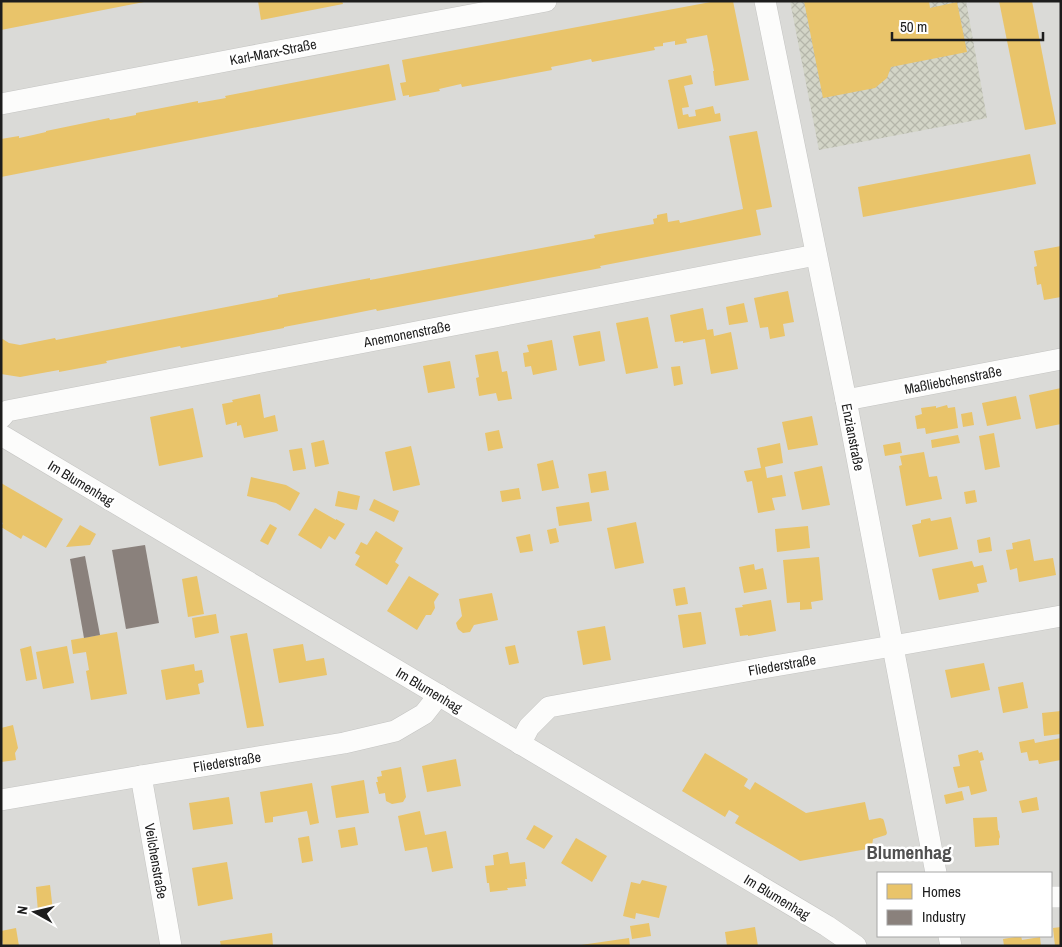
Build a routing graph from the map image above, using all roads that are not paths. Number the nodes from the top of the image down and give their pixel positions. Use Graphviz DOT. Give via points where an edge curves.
graph roads {
  1 [pos="546,1"];
  2 [pos="766,1"];
  3 [pos="1,104"];
  4 [pos="816,255"];
  5 [pos="1061,359"];
  6 [pos="846,400"];
  7 [pos="1,418"];
  8 [pos="1,435"];
  9 [pos="1061,616"];
  10 [pos="894,646"];
  11 [pos="439,695"];
  12 [pos="520,744"];
  13 [pos="141,776"];
  14 [pos="1,800"];
  15 [pos="936,872"];
  16 [pos="171,946"];
  17 [pos="856,946"];
  1 -- 3 [label="street, Karl-Marx-Straße"];
  2 -- 4 [label="street, Enzianstraße"];
  4 -- 6 [label="street, Enzianstraße"];
  4 -- 7 [label="street, Anemonenstraße" via="7,411"];
  5 -- 6 [label="street, Maßliebchenstraße"];
  6 -- 10 [label="street, Enzianstraße"];
  8 -- 11 [label="street, Im Blumenhag"];
  9 -- 10 [label="street, Fliederstraße"];
  10 -- 12 [label="street, Fliederstraße" via="549,707 529,727"];
  10 -- 15 [label="street, Enzianstraße"];
  11 -- 12 [label="street, Im Blumenhag"];
  11 -- 13 [label="street, Fliederstraße" via="424,714 396,731 344,743"];
  12 -- 17 [label="street, Im Blumenhag"];
  13 -- 14 [label="street, Fliederstraße"];
  13 -- 16 [label="street, Veilchenstraße"];
}
